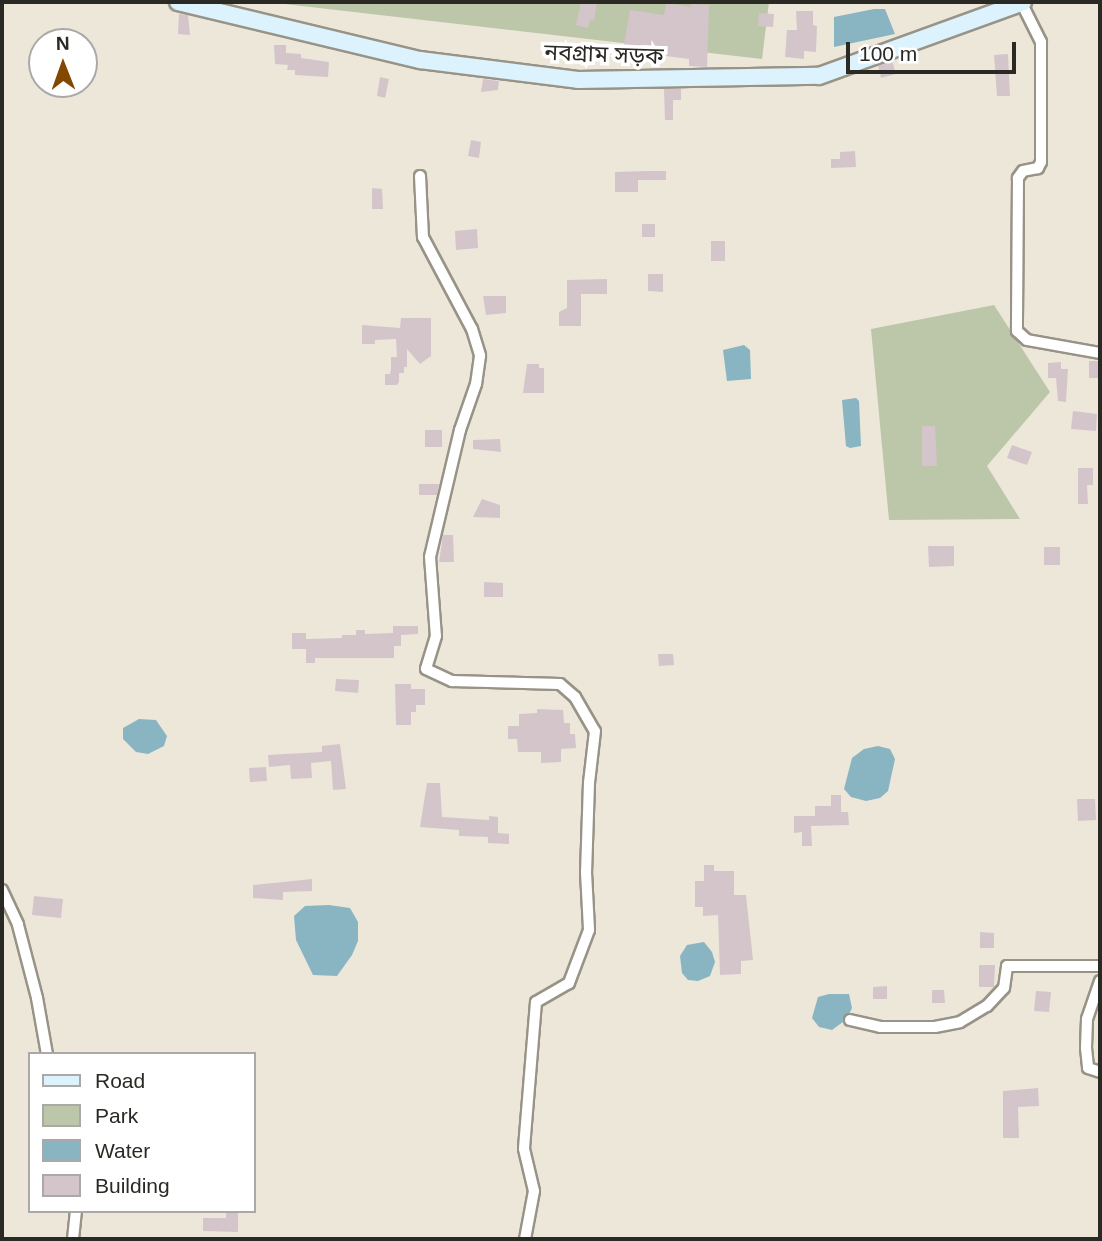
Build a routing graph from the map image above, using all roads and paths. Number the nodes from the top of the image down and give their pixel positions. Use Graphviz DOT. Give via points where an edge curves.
graph roads {
  1 [pos="178,2"];
  2 [pos="1022,2"];
  3 [pos="420,176"];
  4 [pos="1100,353"];
  5 [pos="2,890"];
  6 [pos="1100,966"];
  7 [pos="1100,981"];
  8 [pos="850,1020"];
  9 [pos="47,1052"];
  10 [pos="1100,1072"];
  11 [pos="76,1213"];
  12 [pos="73,1239"];
  13 [pos="525,1239"];
  1 -- 2 [label="main road, নবগ্রাম সড়ক" via="420,60 578,80 819,76"];
  2 -- 4 [label="street" via="1041,42 1041,162 1038,168 1023,170 1018,178 1017,331 1027,340"];
  3 -- 13 [label="street" via="423,237 472,329 480,356 430,557 436,636 426,669 452,681 561,684 575,697 595,731 586,872 589,930 569,983 536,1002 524,1149 534,1191"];
  5 -- 9 [label="street" via="18,925"];
  6 -- 8 [label="street" via="1007,966 1004,988 986,1006 960,1021 935,1027 880,1027"];
  7 -- 10 [label="street" via="1087,1019 1086,1048 1088,1068"];
  11 -- 12 [label="street"];
}
